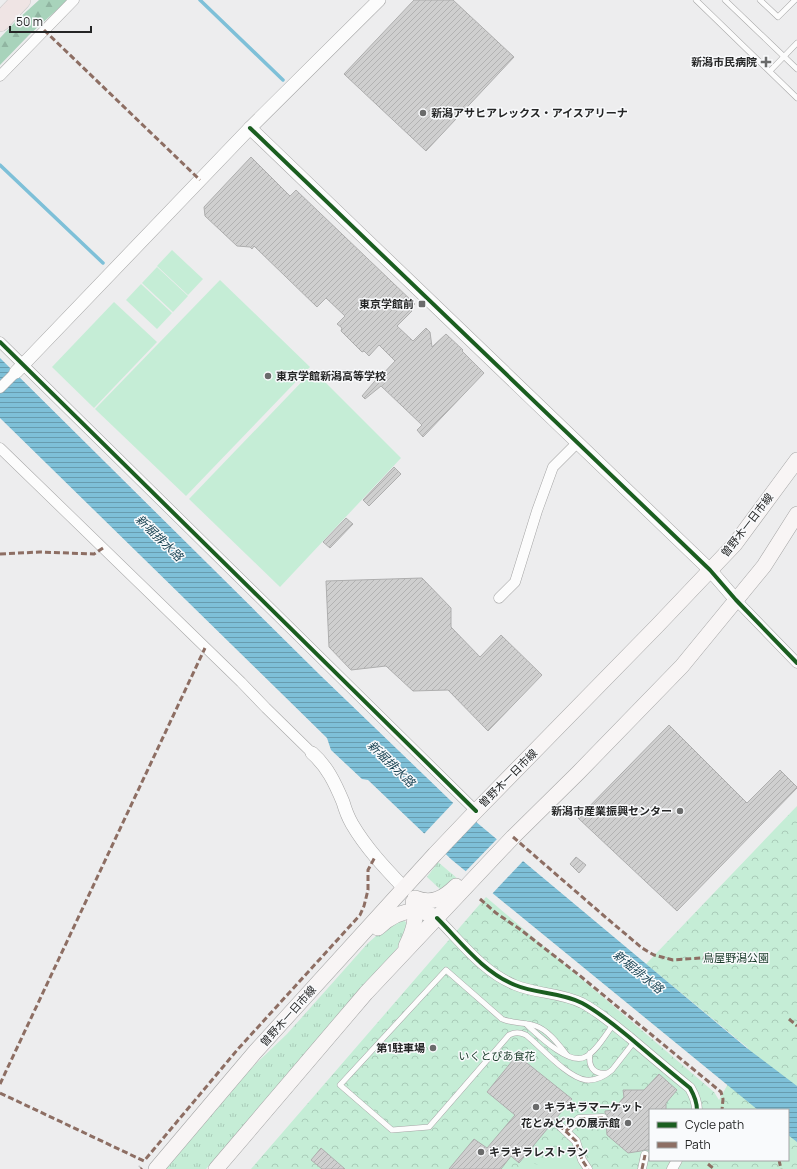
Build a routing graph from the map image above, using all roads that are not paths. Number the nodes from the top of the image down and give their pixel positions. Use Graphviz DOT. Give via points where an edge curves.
graph roads {
  1 [pos="74,0"];
  2 [pos="379,0"];
  3 [pos="696,0"];
  4 [pos="725,0"];
  5 [pos="760,0"];
  6 [pos="795,0"];
  7 [pos="19,2"];
  8 [pos="0,22"];
  9 [pos="797,43"];
  10 [pos="784,56"];
  11 [pos="797,70"];
  12 [pos="770,71"];
  13 [pos="0,76"];
  14 [pos="797,98"];
  15 [pos="250,128"];
  16 [pos="0,342"];
  17 [pos="20,368"];
  18 [pos="0,388"];
  19 [pos="578,442"];
  20 [pos="0,448"];
  21 [pos="797,460"];
  22 [pos="797,514"];
  23 [pos="710,570"];
  24 [pos="499,598"];
  25 [pos="736,600"];
  26 [pos="797,663"];
  27 [pos="312,753"];
  28 [pos="475,812"];
  29 [pos="425,866"];
  30 [pos="468,879"];
  31 [pos="419,903"];
  32 [pos="401,956"];
  33 [pos="336,963"];
  34 [pos="613,1024"];
  35 [pos="634,1042"];
  36 [pos="590,1053"];
  37 [pos="608,1073"];
  38 [pos="697,1109"];
  39 [pos="603,1118"];
  40 [pos="560,1125"];
  41 [pos="566,1131"];
  42 [pos="645,1155"];
  43 [pos="156,1169"];
  44 [pos="216,1169"];
  45 [pos="588,1169"];
  46 [pos="642,1169"];
  1 -- 13 [label="street"];
  2 -- 15 [label="street"];
  3 -- 12 [label="lane"];
  4 -- 10 [label="lane"];
  5 -- 6 [label="lane" via="778,17"];
  7 -- 8 [label="highway"];
  9 -- 10 [label="lane"];
  10 -- 11 [label="lane"];
  10 -- 12 [label="lane"];
  12 -- 14 [label="lane"];
  15 -- 17 [label="street"];
  15 -- 19 [label="street"];
  16 -- 17 [label="street"];
  17 -- 18 [label="street"];
  17 -- 28 [label="street"];
  19 -- 23 [label="street"];
  19 -- 24 [label="street" via="553,467 515,582"];
  20 -- 27 [label="street"];
  21 -- 23 [label="main road, 曽野木一日市線" via="735,544"];
  22 -- 25 [label="main road, 曽野木一日市線" via="764,566"];
  23 -- 25 [label="street"];
  23 -- 28 [label="main road, 曽野木一日市線"];
  25 -- 26 [label="street"];
  25 -- 30 [label="main road, 曽野木一日市線" via="682,666 505,846"];
  27 -- 31 [label="street" via="334,781 356,832 375,857"];
  28 -- 29 [label="main road, 曽野木一日市線"];
  29 -- 31 [label="main road, 曽野木一日市線"];
  29 -- 31 [label="main road"];
  30 -- 31 [label="main road, 曽野木一日市線"];
  30 -- 31 [label="main road" via="440,899"];
  31 -- 32 [label="main road, 曽野木一日市線"];
  31 -- 32 [label="main road" via="412,934"];
  31 -- 33 [label="main road, 曽野木一日市線"];
  31 -- 33 [label="main road" via="378,927 355,951"];
  31 -- 34 [label="street" via="495,975 516,986 568,997 594,1010"];
  32 -- 44 [label="main road, 曽野木一日市線" via="366,993"];
  33 -- 43 [label="main road, 曽野木一日市線" via="255,1052"];
  34 -- 35 [label="street"];
  34 -- 36 [label="lane"];
  35 -- 37 [label="lane"];
  35 -- 38 [label="street" via="690,1088"];
  36 -- 37 [label="lane" via="589,1063 594,1070"];
  36 -- 37 [label="lane" via="585,1058 573,1058 535,1025 502,1019 446,970 340,1085 392,1130 429,1127 503,1041 515,1032 526,1035 577,1078 592,1080"];
  39 -- 41 [label="street" via="579,1120"];
  40 -- 41 [label="street"];
  41 -- 45 [label="street" via="576,1141"];
  42 -- 46 [label="street"];
}
